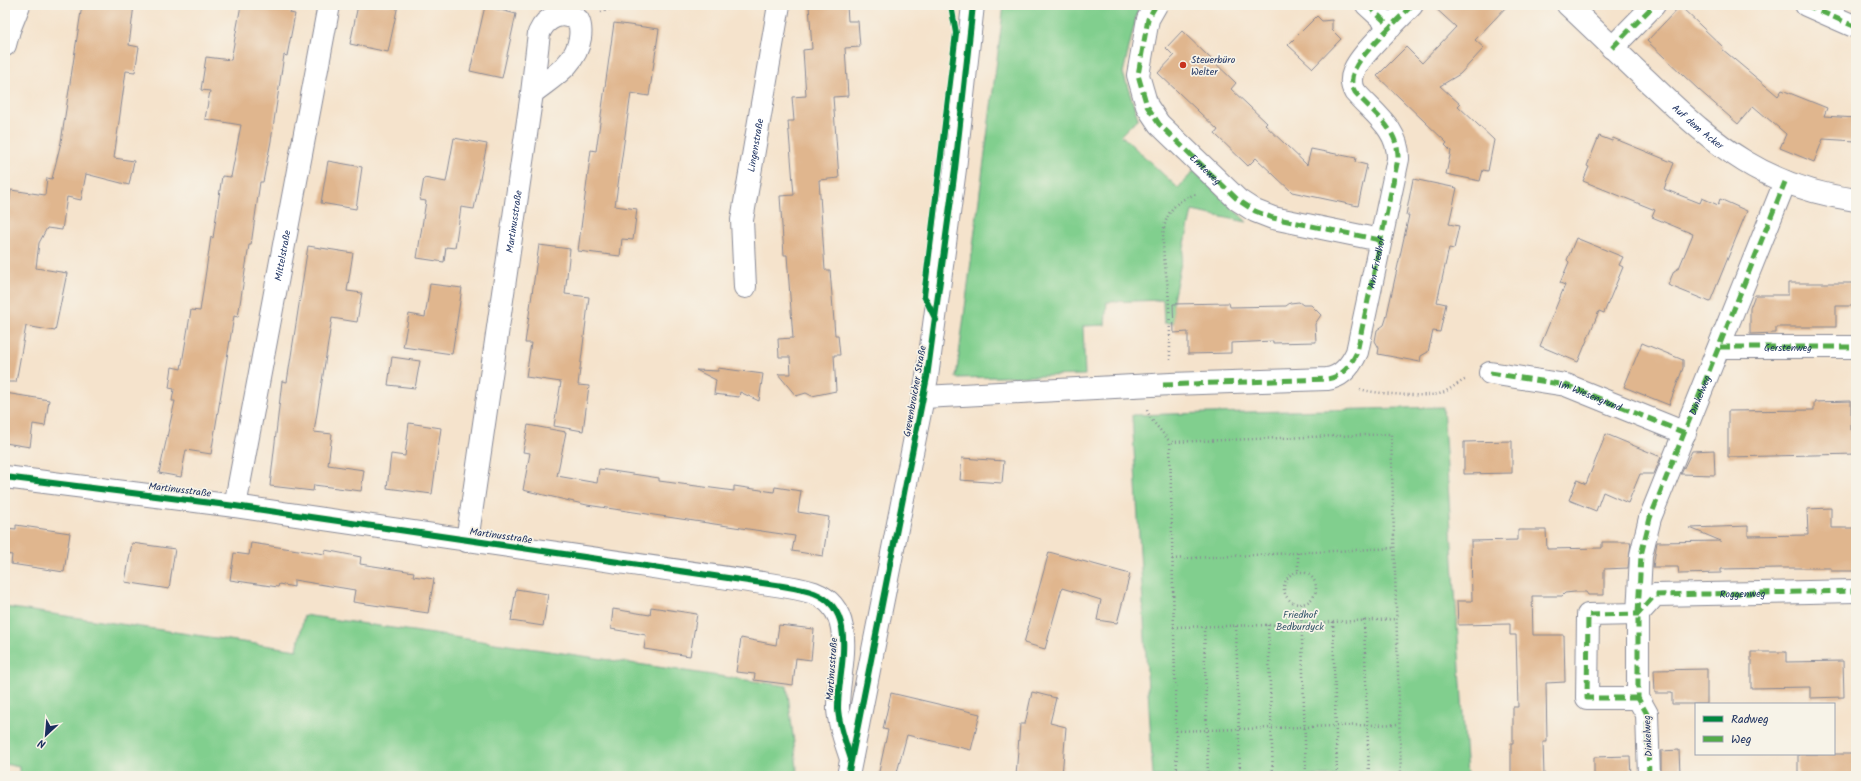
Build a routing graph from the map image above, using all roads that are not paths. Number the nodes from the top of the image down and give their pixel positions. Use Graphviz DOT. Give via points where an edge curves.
graph roads {
  1 [pos="19,5"];
  2 [pos="329,5"];
  3 [pos="779,5"];
  4 [pos="973,5"];
  5 [pos="1156,5"];
  6 [pos="1367,5"];
  7 [pos="1412,5"];
  8 [pos="1568,5"];
  9 [pos="1654,5"];
  10 [pos="1806,5"];
  11 [pos="1391,27"];
  12 [pos="1856,27"];
  13 [pos="5,45"];
  14 [pos="1612,48"];
  15 [pos="532,93"];
  16 [pos="1785,182"];
  17 [pos="1856,200"];
  18 [pos="1380,240"];
  19 [pos="745,287"];
  20 [pos="1720,347"];
  21 [pos="1856,347"];
  22 [pos="1490,373"];
  23 [pos="924,397"];
  24 [pos="1685,433"];
  25 [pos="5,477"];
  26 [pos="235,506"];
  27 [pos="467,541"];
  28 [pos="1856,591"];
  29 [pos="1638,614"];
  30 [pos="1638,698"];
  31 [pos="849,768"];
  32 [pos="1649,776"];
  1 -- 13 [label="street"];
  2 -- 26 [label="street, Mittelstraße"];
  3 -- 19 [label="street, Lingenstraße" via="742,220"];
  4 -- 23 [label="street, Grevenbroicher Straße" via="948,229"];
  5 -- 18 [label="street, Ernteweg" via="1148,19 1138,64 1138,80 1150,113 1159,124 1243,203 1264,215"];
  6 -- 11 [label="street"];
  7 -- 11 [label="street, Am Friedhof"];
  8 -- 14 [label="street, Auf dem Acker"];
  9 -- 14 [label="street"];
  10 -- 12 [label="street"];
  11 -- 18 [label="street, Am Friedhof" via="1356,65 1352,82 1355,92 1390,129 1398,149"];
  14 -- 16 [label="street, Auf dem Acker" via="1705,134 1744,162"];
  15 -- 27 [label="street, Martinusstraße"];
  16 -- 17 [label="street, Auf dem Acker"];
  16 -- 20 [label="street, Dinkelweg"];
  18 -- 23 [label="street, Am Friedhof" via="1357,352 1342,373 1327,379 1155,382"];
  20 -- 21 [label="street, Gerstenweg"];
  20 -- 24 [label="street, Dinkelweg"];
  22 -- 24 [label="street, Im Wiesengrund" via="1566,385"];
  23 -- 31 [label="street, Grevenbroicher Straße"];
  24 -- 29 [label="street, Dinkelweg" via="1646,530 1641,560"];
  25 -- 26 [label="street, Martinusstraße"];
  26 -- 27 [label="street, Martinusstraße"];
  27 -- 31 [label="street, Martinusstraße" via="780,586 825,599 834,608 842,625 838,710"];
  28 -- 29 [label="street, Roggenweg" via="1655,595"];
  29 -- 30 [label="street, Dinkelweg"];
  29 -- 30 [label="street" via="1588,615 1587,698"];
  30 -- 32 [label="street, Dinkelweg" via="1647,714"];
}
